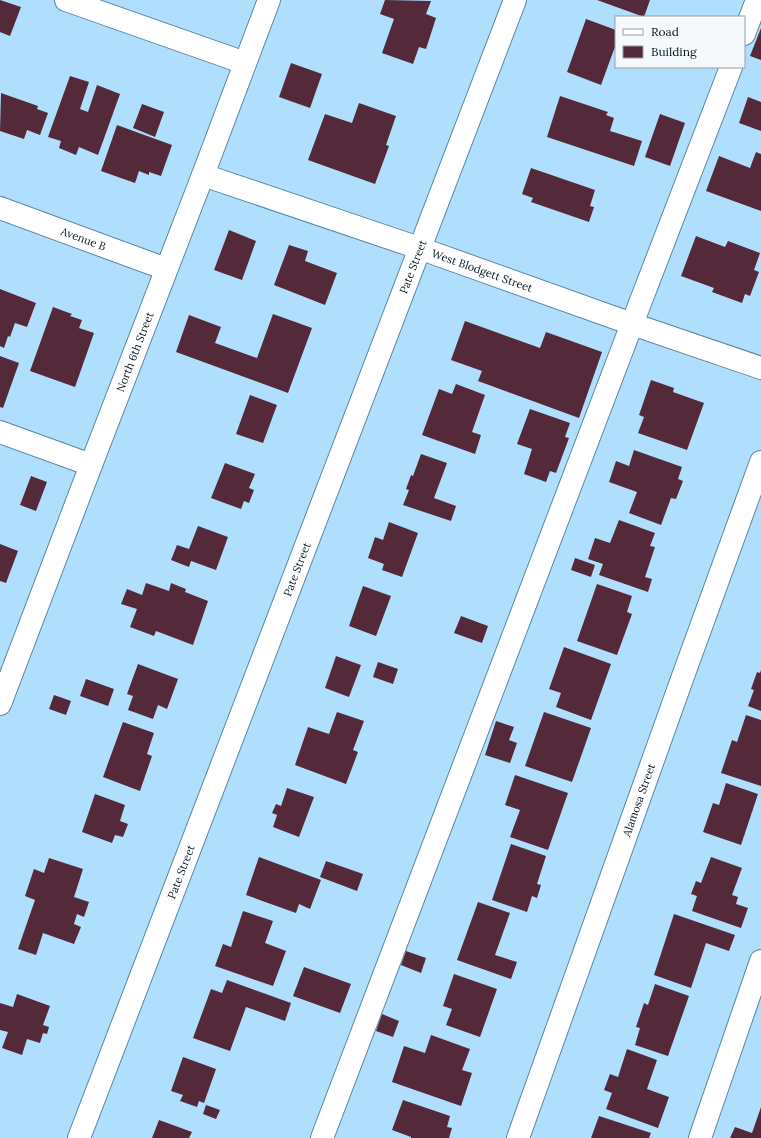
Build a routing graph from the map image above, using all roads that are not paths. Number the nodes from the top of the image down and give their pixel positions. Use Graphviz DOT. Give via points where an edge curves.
graph roads {
  1 [pos="66,0"];
  2 [pos="269,0"];
  3 [pos="515,0"];
  4 [pos="757,0"];
  5 [pos="745,31"];
  6 [pos="245,63"];
  7 [pos="731,68"];
  8 [pos="203,175"];
  9 [pos="0,208"];
  10 [pos="419,248"];
  11 [pos="166,269"];
  12 [pos="632,324"];
  13 [pos="761,368"];
  14 [pos="0,432"];
  15 [pos="761,462"];
  16 [pos="91,465"];
  17 [pos="8,659"];
  18 [pos="0,704"];
  19 [pos="761,961"];
  20 [pos="78,1138"];
  21 [pos="322,1138"];
  22 [pos="518,1138"];
  23 [pos="700,1138"];
  1 -- 6 [label="street"];
  2 -- 6 [label="street, North 6th Street"];
  3 -- 10 [label="street, Pate Street"];
  4 -- 5 [label="street"];
  6 -- 8 [label="street, North 6th Street"];
  7 -- 12 [label="street"];
  8 -- 10 [label="street, West Blodgett Street"];
  8 -- 11 [label="street, North 6th Street"];
  9 -- 11 [label="street, Avenue B"];
  10 -- 12 [label="street, West Blodgett Street"];
  10 -- 20 [label="street, Pate Street"];
  11 -- 16 [label="street, North 6th Street"];
  12 -- 13 [label="street, West Blodgett Street"];
  12 -- 21 [label="street"];
  14 -- 16 [label="street"];
  15 -- 22 [label="street, Alamosa Street"];
  16 -- 17 [label="street, North 6th Street"];
  17 -- 18 [label="street, North 6th Street"];
  19 -- 23 [label="street"];
}
